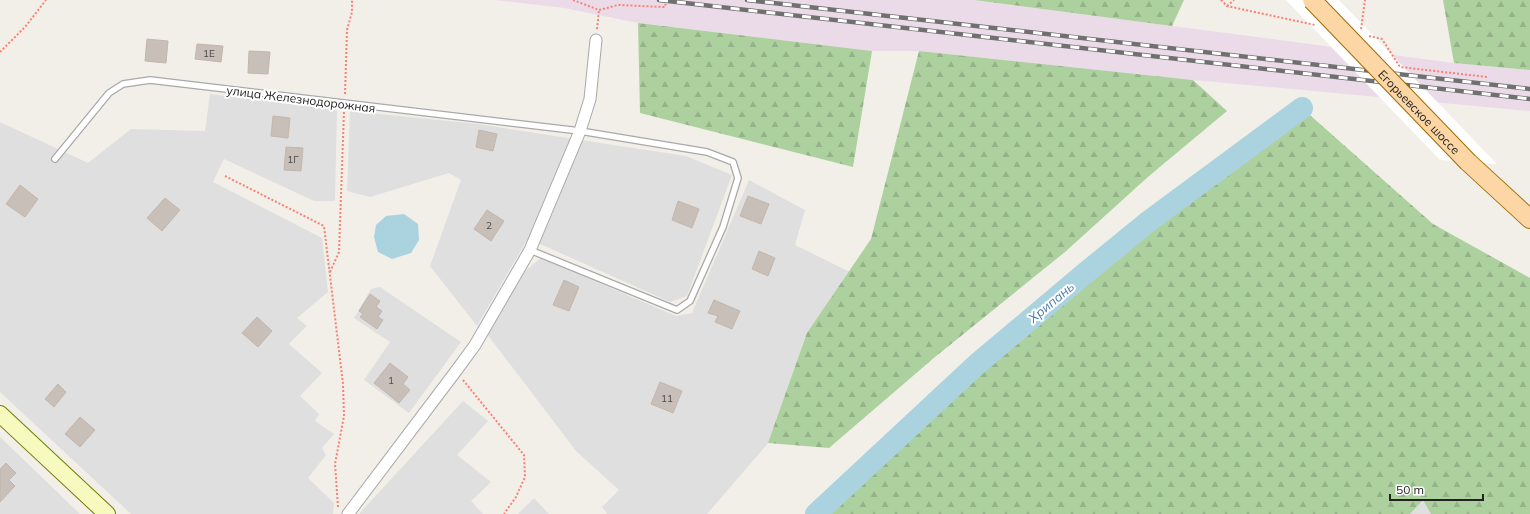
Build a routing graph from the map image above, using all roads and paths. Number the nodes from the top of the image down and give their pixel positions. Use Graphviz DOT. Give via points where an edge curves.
graph roads {
  1 [pos="46,0"];
  2 [pos="352,0"];
  3 [pos="573,0"];
  4 [pos="666,0"];
  5 [pos="1221,0"];
  6 [pos="1234,0"];
  7 [pos="1312,0"];
  8 [pos="1365,0"];
  9 [pos="1227,6"];
  10 [pos="599,10"];
  11 [pos="1321,26"];
  12 [pos="1360,35"];
  13 [pos="1368,36"];
  14 [pos="596,40"];
  15 [pos="0,52"];
  16 [pos="1487,78"];
  17 [pos="344,104"];
  18 [pos="580,131"];
  19 [pos="55,159"];
  20 [pos="225,176"];
  21 [pos="1530,219"];
  22 [pos="530,250"];
  23 [pos="330,273"];
  24 [pos="456,371"];
  25 [pos="0,414"];
  26 [pos="338,509"];
  27 [pos="107,514"];
  28 [pos="348,514"];
  29 [pos="504,514"];
  1 -- 15 [label="path" via="25,27"];
  2 -- 17 [label="path" via="347,30"];
  3 -- 10 [label="path"];
  4 -- 10 [label="path" via="665,7 618,5"];
  5 -- 9 [label="path"];
  6 -- 9 [label="path"];
  7 -- 21 [label="main road, Егорьевское шоссе, bridge" via="1468,162"];
  8 -- 12 [label="path"];
  9 -- 11 [label="path"];
  10 -- 14 [label="path"];
  13 -- 16 [label="path" via="1382,39 1400,67"];
  14 -- 18 [label="street" via="590,99"];
  17 -- 18 [label="lane, улица Железнодорожная"];
  17 -- 19 [label="lane, улица Железнодорожная" via="150,80 124,84 109,93"];
  17 -- 23 [label="path" via="339,252"];
  18 -- 22 [label="street"];
  18 -- 22 [label="lane, улица Железнодорожная" via="707,152 733,162 738,178 723,227 690,301 677,310"];
  20 -- 23 [label="path" via="324,226"];
  22 -- 24 [label="street" via="475,345"];
  23 -- 26 [label="path" via="343,384 344,416 334,464"];
  24 -- 28 [label="street"];
  24 -- 29 [label="path" via="524,455 525,477 516,497"];
  25 -- 27 [label="main road"];
}
